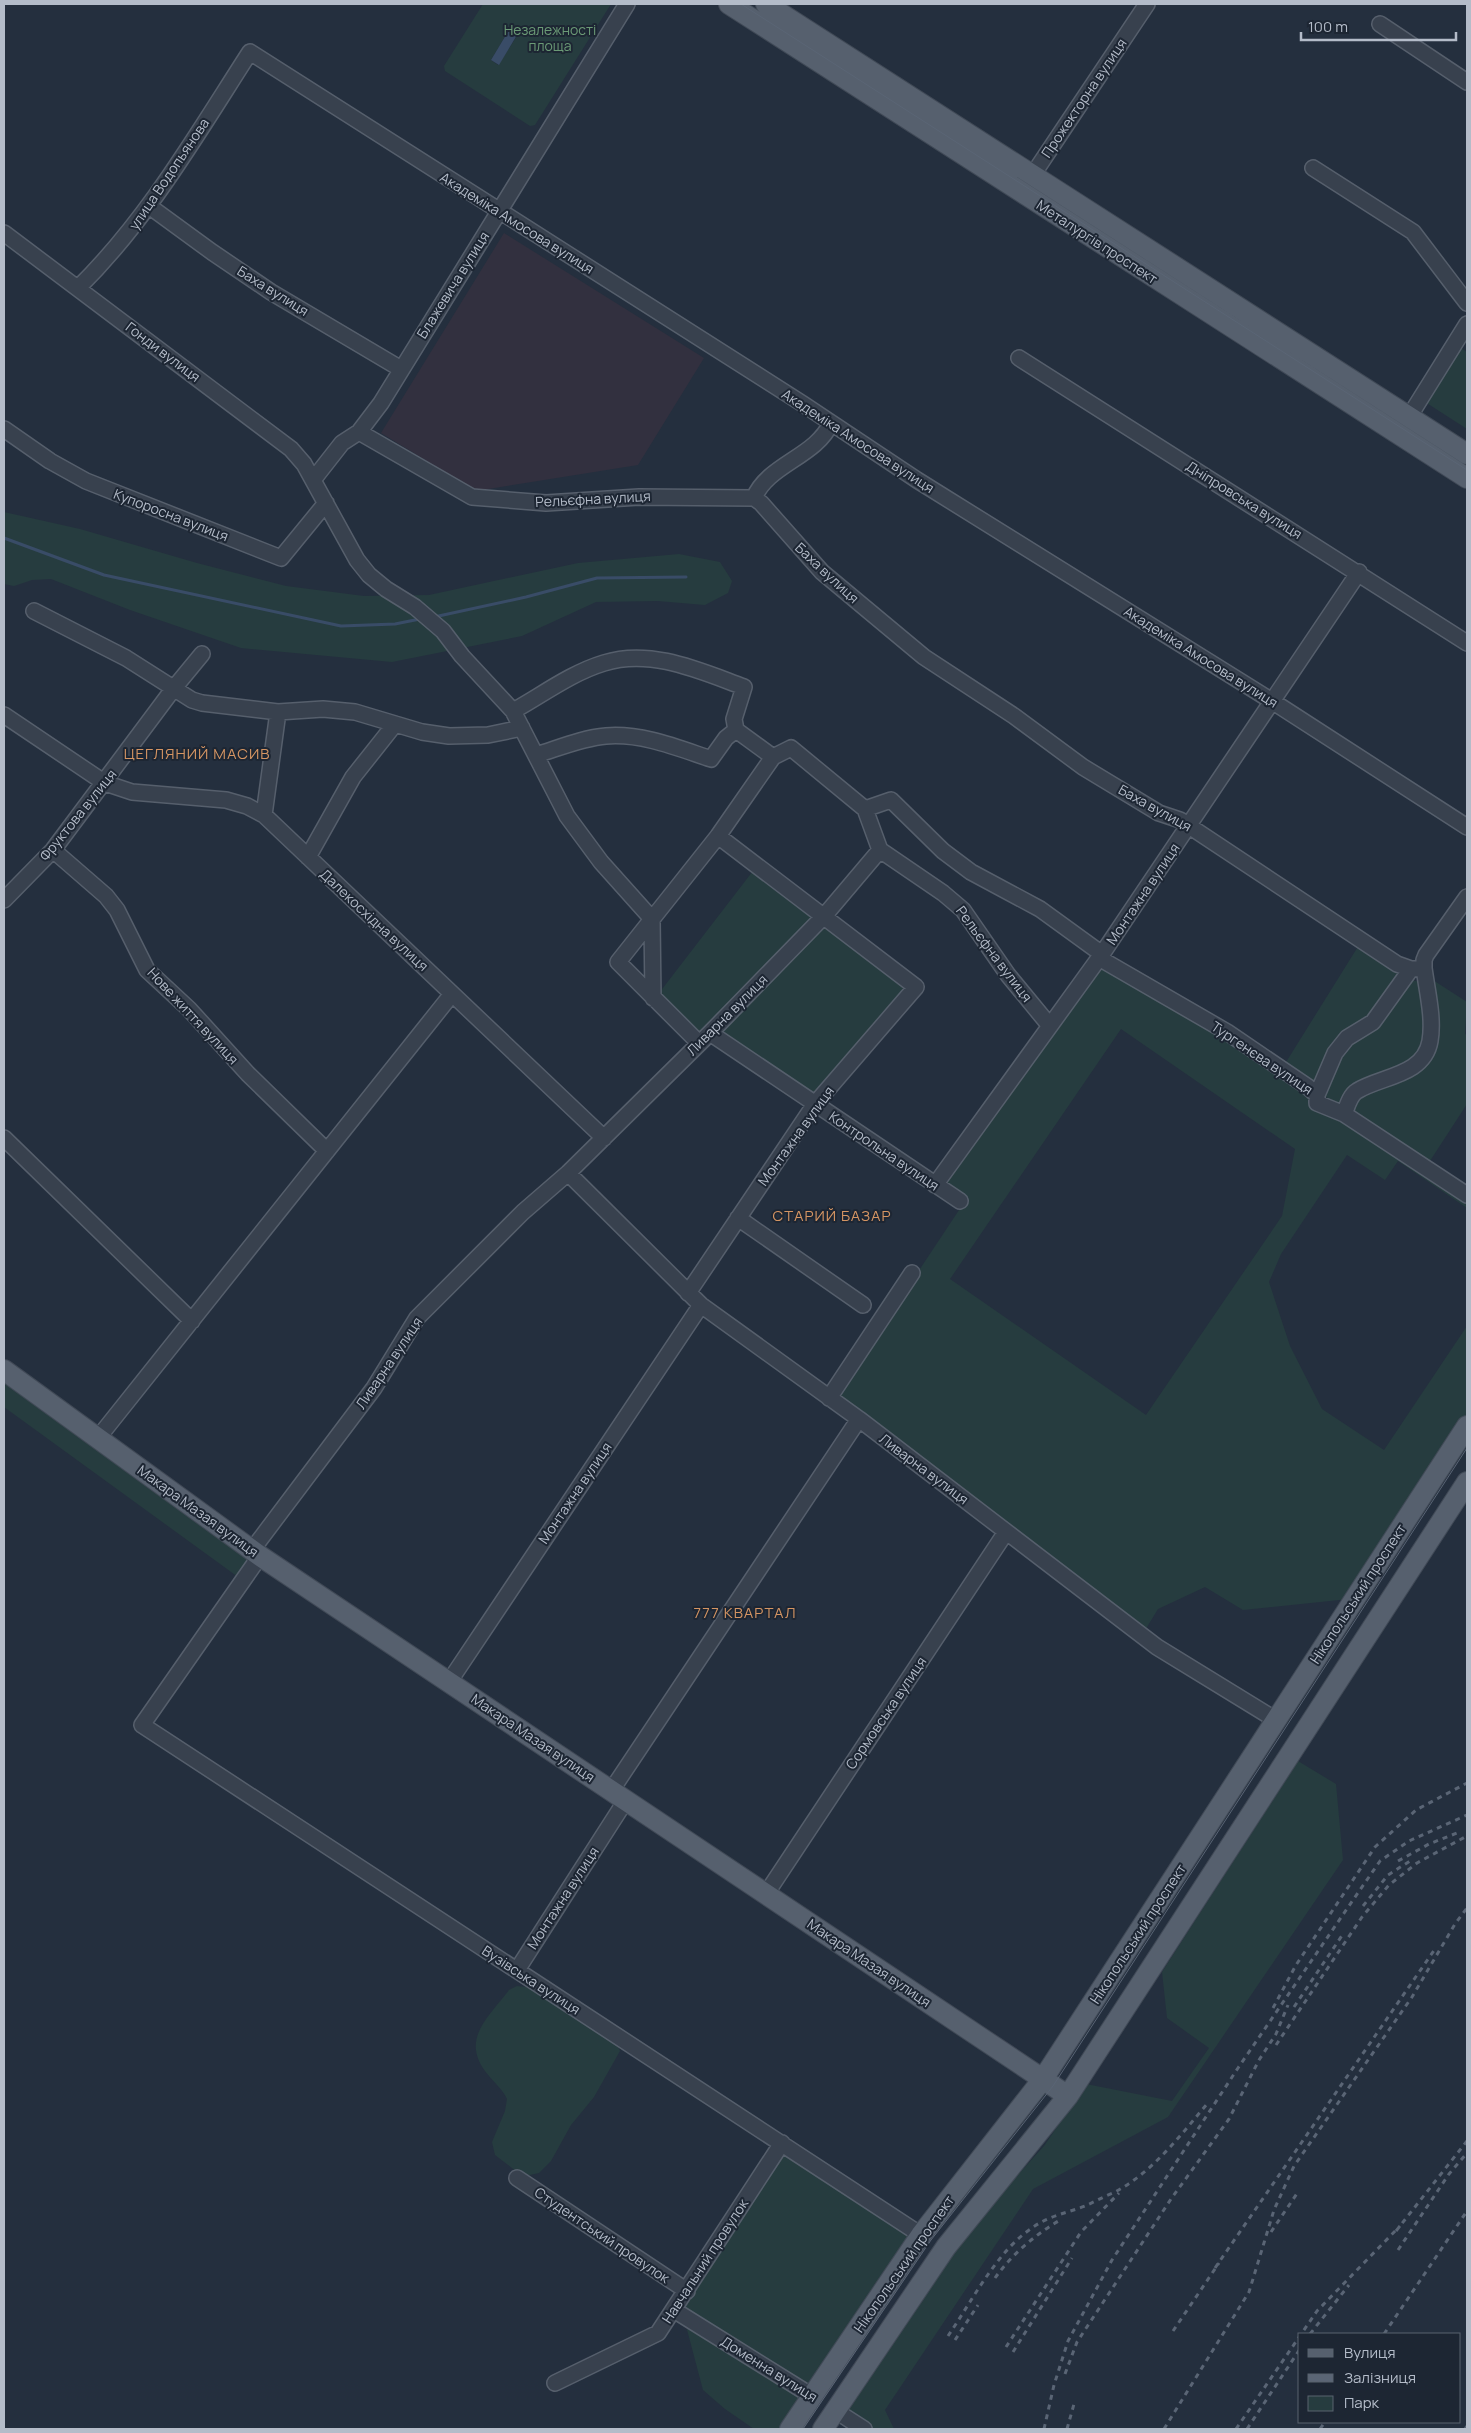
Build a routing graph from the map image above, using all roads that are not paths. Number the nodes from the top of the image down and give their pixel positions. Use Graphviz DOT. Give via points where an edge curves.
graph roads {
  1 [pos="627,4"];
  2 [pos="729,4"];
  3 [pos="766,4"];
  4 [pos="1147,4"];
  5 [pos="1380,24"];
  6 [pos="250,52"];
  7 [pos="1467,82"];
  8 [pos="1313,168"];
  9 [pos="1032,176"];
  10 [pos="1021,193"];
  11 [pos="149,206"];
  12 [pos="498,212"];
  13 [pos="4,232"];
  14 [pos="78,288"];
  15 [pos="1467,303"];
  16 [pos="1467,324"];
  17 [pos="1019,358"];
  18 [pos="401,369"];
  19 [pos="1409,417"];
  20 [pos="831,423"];
  21 [pos="4,430"];
  22 [pos="359,432"];
  23 [pos="1398,434"];
  24 [pos="1467,454"];
  25 [pos="1467,478"];
  26 [pos="313,480"];
  27 [pos="754,498"];
  28 [pos="326,503"];
  29 [pos="1359,572"];
  30 [pos="34,611"];
  31 [pos="1467,643"];
  32 [pos="202,654"];
  33 [pos="174,688"];
  34 [pos="1272,701"];
  35 [pos="278,712"];
  36 [pos="513,712"];
  37 [pos="4,715"];
  38 [pos="395,724"];
  39 [pos="522,728"];
  40 [pos="736,730"];
  41 [pos="536,755"];
  42 [pos="773,757"];
  43 [pos="105,783"];
  44 [pos="865,809"];
  45 [pos="264,815"];
  46 [pos="1189,827"];
  47 [pos="1467,827"];
  48 [pos="718,836"];
  49 [pos="53,850"];
  50 [pos="880,850"];
  51 [pos="308,857"];
  52 [pos="5,895"];
  53 [pos="1467,897"];
  54 [pos="825,916"];
  55 [pos="652,919"];
  56 [pos="1100,956"];
  57 [pos="1418,969"];
  58 [pos="452,994"];
  59 [pos="654,998"];
  60 [pos="1050,1026"];
  61 [pos="704,1038"];
  62 [pos="1317,1095"];
  63 [pos="815,1104"];
  64 [pos="1344,1114"];
  65 [pos="4,1138"];
  66 [pos="604,1138"];
  67 [pos="327,1151"];
  68 [pos="568,1173"];
  69 [pos="935,1185"];
  70 [pos="1467,1194"];
  71 [pos="960,1201"];
  72 [pos="738,1218"];
  73 [pos="912,1273"];
  74 [pos="688,1293"];
  75 [pos="700,1305"];
  76 [pos="863,1305"];
  77 [pos="192,1321"];
  78 [pos="4,1370"];
  79 [pos="829,1398"];
  80 [pos="858,1419"];
  81 [pos="1467,1426"];
  82 [pos="98,1438"];
  83 [pos="1467,1482"];
  84 [pos="1006,1532"];
  85 [pos="256,1553"];
  86 [pos="449,1682"];
  87 [pos="1276,1720"];
  88 [pos="142,1725"];
  89 [pos="1302,1736"];
  90 [pos="619,1796"];
  91 [pos="766,1894"];
  92 [pos="517,1970"];
  93 [pos="1043,2079"];
  94 [pos="1068,2096"];
  95 [pos="782,2144"];
  96 [pos="517,2178"];
  97 [pos="921,2235"];
  98 [pos="687,2291"];
  99 [pos="674,2310"];
  100 [pos="555,2383"];
  101 [pos="812,2396"];
  102 [pos="836,2411"];
  103 [pos="790,2429"];
  104 [pos="823,2429"];
  105 [pos="864,2429"];
  1 -- 12 [label="street, Блажевича вулиця"];
  2 -- 10 [label="main road, Металургів проспект"];
  3 -- 9 [label="main road, Металургів проспект"];
  4 -- 9 [label="street, Прожекторна вулиця"];
  5 -- 7 [label="street"];
  6 -- 11 [label="street, улица Водопьянова"];
  6 -- 12 [label="street, Академіка Амосова вулиця"];
  8 -- 15 [label="street" via="1413,232"];
  9 -- 10 [label="main road, Прожекторна вулиця"];
  9 -- 19 [label="main road, Металургів проспект"];
  10 -- 23 [label="main road, Металургів проспект"];
  11 -- 14 [label="street, улица Водопьянова" via="104,262"];
  11 -- 18 [label="street, Баха вулиця" via="271,292"];
  12 -- 18 [label="street, Блажевича вулиця"];
  12 -- 20 [label="street, Академіка Амосова вулиця"];
  13 -- 14 [label="street, Гонди вулиця"];
  14 -- 26 [label="street, Гонди вулиця" via="291,449"];
  16 -- 19 [label="street"];
  17 -- 29 [label="street, Дніпровська вулиця"];
  18 -- 22 [label="street, Блажевича вулиця"];
  19 -- 23 [label="main road"];
  19 -- 24 [label="main road, Металургів проспект"];
  20 -- 27 [label="street" via="824,438 761,485"];
  20 -- 34 [label="street, Академіка Амосова вулиця" via="916,480"];
  21 -- 28 [label="street, Купоросна вулиця" via="86,481 281,558"];
  22 -- 26 [label="street, Блажевича вулиця" via="342,443"];
  22 -- 27 [label="street, Рельєфна вулиця" via="472,497 546,503 639,496"];
  23 -- 25 [label="main road, Металургів проспект"];
  26 -- 28 [label="street"];
  27 -- 46 [label="street, Баха вулиця" via="822,572 924,657 1014,716 1083,767 1159,813"];
  28 -- 36 [label="street" via="369,575 443,631"];
  29 -- 31 [label="street, Дніпровська вулиця"];
  29 -- 34 [label="street, Монтажна вулиця"];
  30 -- 33 [label="street" via="126,658"];
  32 -- 33 [label="street, Фруктова вулиця"];
  33 -- 35 [label="street" via="202,703"];
  33 -- 43 [label="street, Фруктова вулиця"];
  34 -- 46 [label="street, Монтажна вулиця"];
  34 -- 47 [label="street, Академіка Амосова вулиця"];
  35 -- 38 [label="street" via="323,709 355,712"];
  35 -- 45 [label="street"];
  36 -- 39 [label="street"];
  36 -- 40 [label="street" via="604,662 652,658 682,664 744,687 734,719"];
  37 -- 43 [label="street, Далекосхідна вулиця"];
  38 -- 39 [label="street" via="448,736 488,735"];
  38 -- 51 [label="street" via="353,777"];
  39 -- 41 [label="street"];
  40 -- 41 [label="street" via="711,759 660,743 606,736 581,740"];
  40 -- 42 [label="street"];
  41 -- 55 [label="street" via="567,816 601,862"];
  42 -- 44 [label="street" via="791,748"];
  42 -- 48 [label="street"];
  43 -- 45 [label="street, Далекосхідна вулиця" via="132,792 226,800"];
  43 -- 49 [label="street, Фруктова вулиця"];
  44 -- 50 [label="street"];
  44 -- 56 [label="street" via="891,800 943,851 971,872 1040,909"];
  45 -- 51 [label="street, Далекосхідна вулиця"];
  46 -- 56 [label="street, Монтажна вулиця"];
  46 -- 57 [label="street, Баха вулиця" via="1397,964"];
  48 -- 54 [label="street"];
  48 -- 55 [label="street"];
  49 -- 52 [label="street, Фруктова вулиця"];
  49 -- 67 [label="street, Нове життя вулиця" via="106,896 117,910 147,970"];
  50 -- 54 [label="street, Ливарна вулиця"];
  50 -- 60 [label="street, Рельєфна вулиця" via="963,910 1008,975"];
  51 -- 58 [label="street, Далекосхідна вулиця"];
  53 -- 57 [label="street"];
  54 -- 61 [label="street, Ливарна вулиця"];
  54 -- 63 [label="street, Монтажна вулиця" via="916,987"];
  55 -- 59 [label="street"];
  55 -- 59 [label="street, Контрольна вулиця" via="618,962"];
  56 -- 60 [label="street, Монтажна вулиця"];
  56 -- 62 [label="street, Тургенєва вулиця" via="1227,1032"];
  57 -- 62 [label="street" via="1373,1022 1347,1038 1335,1053"];
  57 -- 64 [label="street" via="1431,1017 1427,1051 1412,1068 1356,1091"];
  58 -- 66 [label="street, Далекосхідна вулиця"];
  58 -- 67 [label="street"];
  59 -- 61 [label="street, Контрольна вулиця"];
  60 -- 69 [label="street, Монтажна вулиця"];
  61 -- 63 [label="street, Контрольна вулиця"];
  61 -- 66 [label="street, Ливарна вулиця"];
  62 -- 64 [label="street, Тургенєва вулиця" via="1317,1103"];
  63 -- 69 [label="street, Контрольна вулиця"];
  63 -- 72 [label="street, Монтажна вулиця"];
  64 -- 70 [label="street, Тургенєва вулиця"];
  65 -- 77 [label="street"];
  66 -- 68 [label="street, Ливарна вулиця"];
  67 -- 77 [label="street"];
  68 -- 74 [label="street, Ливарна вулиця"];
  68 -- 85 [label="street, Ливарна вулиця" via="523,1212 417,1318 374,1388"];
  69 -- 71 [label="street, Контрольна вулиця"];
  72 -- 74 [label="street, Монтажна вулиця"];
  72 -- 76 [label="street"];
  73 -- 79 [label="street"];
  74 -- 75 [label="street, Ливарна вулиця"];
  75 -- 79 [label="street, Ливарна вулиця"];
  75 -- 86 [label="street, Монтажна вулиця"];
  77 -- 82 [label="street"];
  78 -- 82 [label="main road, Макара Мазая вулиця"];
  79 -- 80 [label="street, Ливарна вулиця"];
  80 -- 84 [label="street, Ливарна вулиця"];
  80 -- 90 [label="street, Монтажна вулиця"];
  81 -- 87 [label="main road, Нікопольський проспект"];
  82 -- 85 [label="main road, Макара Мазая вулиця"];
  83 -- 89 [label="main road, Нікопольський проспект"];
  84 -- 87 [label="street, Ливарна вулиця" via="1157,1647"];
  84 -- 91 [label="street, Сормовська вулиця"];
  85 -- 86 [label="main road, Макара Мазая вулиця"];
  85 -- 88 [label="street, Ливарна вулиця"];
  86 -- 90 [label="main road, Макара Мазая вулиця"];
  87 -- 89 [label="main road, Ливарна вулиця"];
  87 -- 93 [label="main road, Нікопольський проспект"];
  88 -- 92 [label="street, Вузівська вулиця"];
  89 -- 94 [label="main road, Нікопольський проспект"];
  90 -- 91 [label="main road, Макара Мазая вулиця"];
  90 -- 92 [label="street, Монтажна вулиця"];
  91 -- 93 [label="main road, Макара Мазая вулиця"];
  92 -- 95 [label="street, Вузівська вулиця"];
  93 -- 94 [label="main road, Макара Мазая вулиця"];
  93 -- 97 [label="main road, Нікопольський проспект"];
  94 -- 102 [label="main road, Нікопольський проспект" via="946,2248"];
  95 -- 97 [label="street, Вузівська вулиця"];
  95 -- 98 [label="street, Навчальний провулок"];
  96 -- 98 [label="street, Студентський провулок"];
  97 -- 101 [label="main road, Нікопольський проспект"];
  98 -- 99 [label="street, Навчальний провулок"];
  99 -- 100 [label="street, Навчальний провулок" via="658,2334"];
  99 -- 101 [label="street, Доменна вулиця"];
  101 -- 102 [label="main road, Доменна вулиця"];
  101 -- 103 [label="main road, Нікопольський проспект"];
  102 -- 104 [label="main road, Нікопольський проспект"];
  102 -- 105 [label="street, Доменна вулиця"];
}
